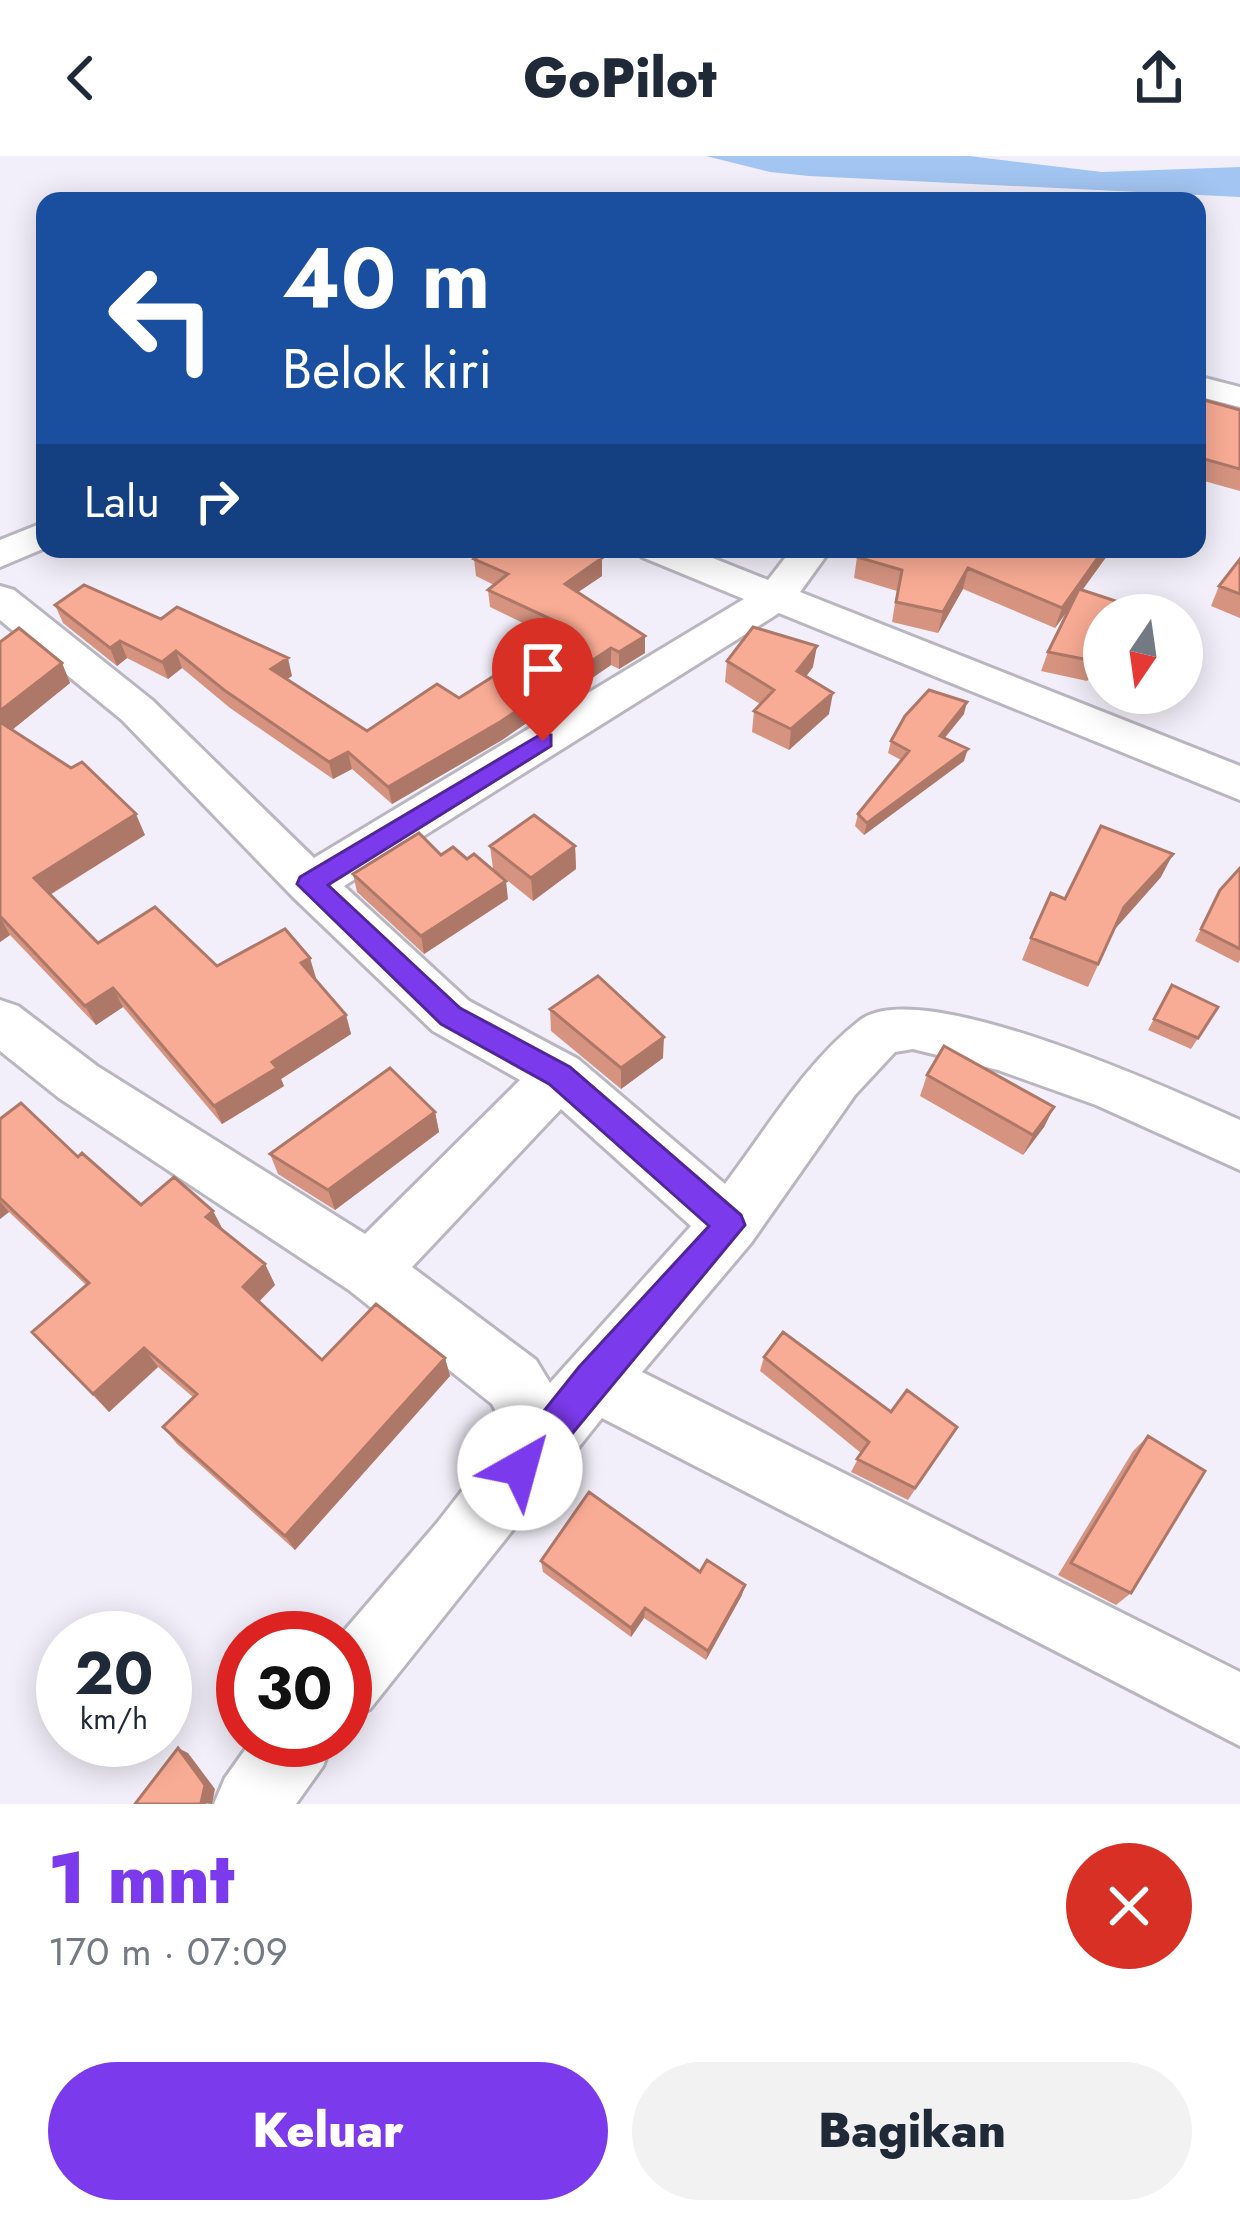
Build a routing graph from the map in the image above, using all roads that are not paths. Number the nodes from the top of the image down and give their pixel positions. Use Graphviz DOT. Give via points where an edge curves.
graph roads {
  1 [pos="1206,388"];
  2 [pos="1240,397"];
  3 [pos="36,537"];
  4 [pos="0,555"];
  5 [pos="678,558"];
  6 [pos="805,558"];
  7 [pos="776,597"];
  8 [pos="0,599"];
  9 [pos="1240,784"];
  10 [pos="310,884"];
  11 [pos="0,1021"];
  12 [pos="560,1076"];
  13 [pos="1240,1146"];
  14 [pos="730,1225"];
  15 [pos="370,1270"];
  16 [pos="591,1378"];
  17 [pos="536,1447"];
  18 [pos="372,1652"];
  19 [pos="1240,1710"];
  20 [pos="278,1767"];
  21 [pos="251,1804"];
  1 -- 2 [label="street"];
  3 -- 4 [label="street"];
  5 -- 7 [label="street"];
  6 -- 7 [label="street"];
  7 -- 9 [label="street"];
  7 -- 10 [label="street"];
  8 -- 10 [label="street" via="137,710"];
  10 -- 12 [label="street" via="451,1016"];
  11 -- 15 [label="street" via="78,1082"];
  12 -- 14 [label="street"];
  12 -- 15 [label="street"];
  13 -- 14 [label="street" via="1115,1089 1000,1049 913,1028 880,1033 836,1078"];
  14 -- 16 [label="street"];
  15 -- 17 [label="street" via="514,1382 531,1406"];
  16 -- 17 [label="street"];
  16 -- 19 [label="street"];
  17 -- 18 [label="street"];
  20 -- 21 [label="street"];
}
